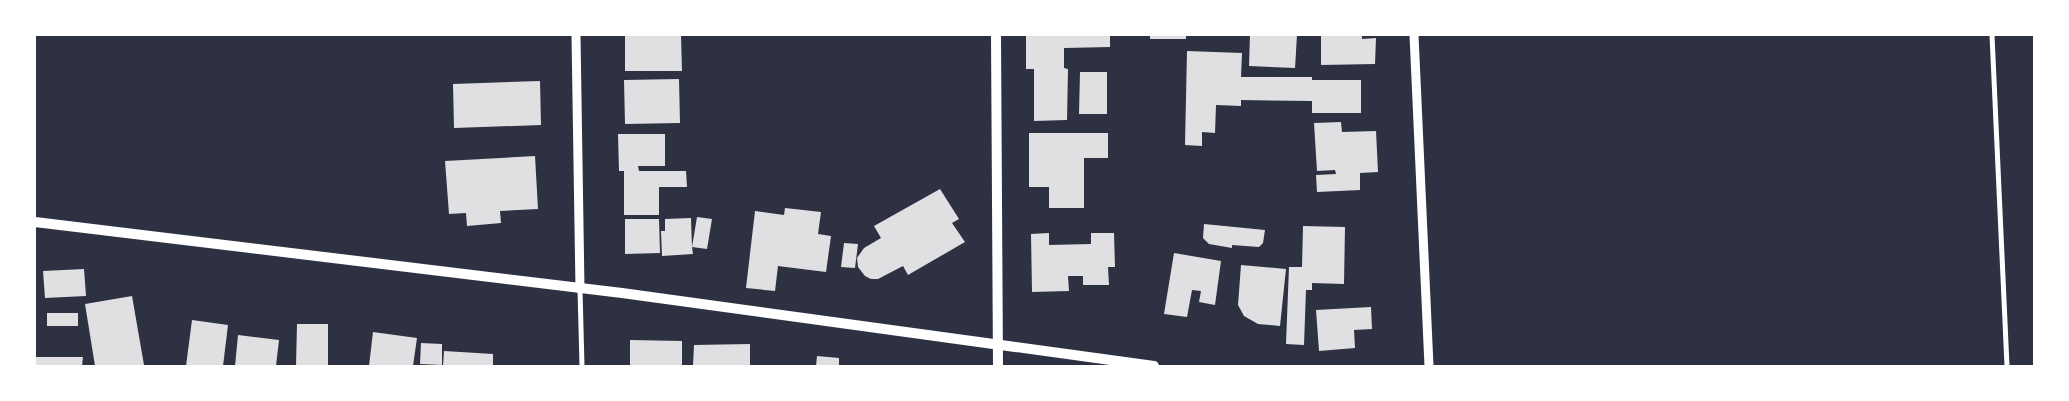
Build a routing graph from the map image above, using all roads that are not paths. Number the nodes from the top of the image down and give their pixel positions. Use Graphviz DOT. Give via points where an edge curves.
graph roads {
  1 [pos="576,35"];
  2 [pos="996,35"];
  3 [pos="1414,35"];
  4 [pos="1992,35"];
  5 [pos="35,222"];
  6 [pos="580,289"];
  7 [pos="998,344"];
  8 [pos="582,366"];
  9 [pos="998,366"];
  10 [pos="1154,366"];
  11 [pos="1429,366"];
  12 [pos="2006,366"];
  1 -- 6 [label="street"];
  2 -- 7 [label="main road"];
  3 -- 11 [label="street"];
  4 -- 12 [label="street"];
  5 -- 6 [label="main road"];
  6 -- 7 [label="main road"];
  6 -- 8 [label="street"];
  7 -- 9 [label="main road"];
  7 -- 10 [label="main road"];
}
